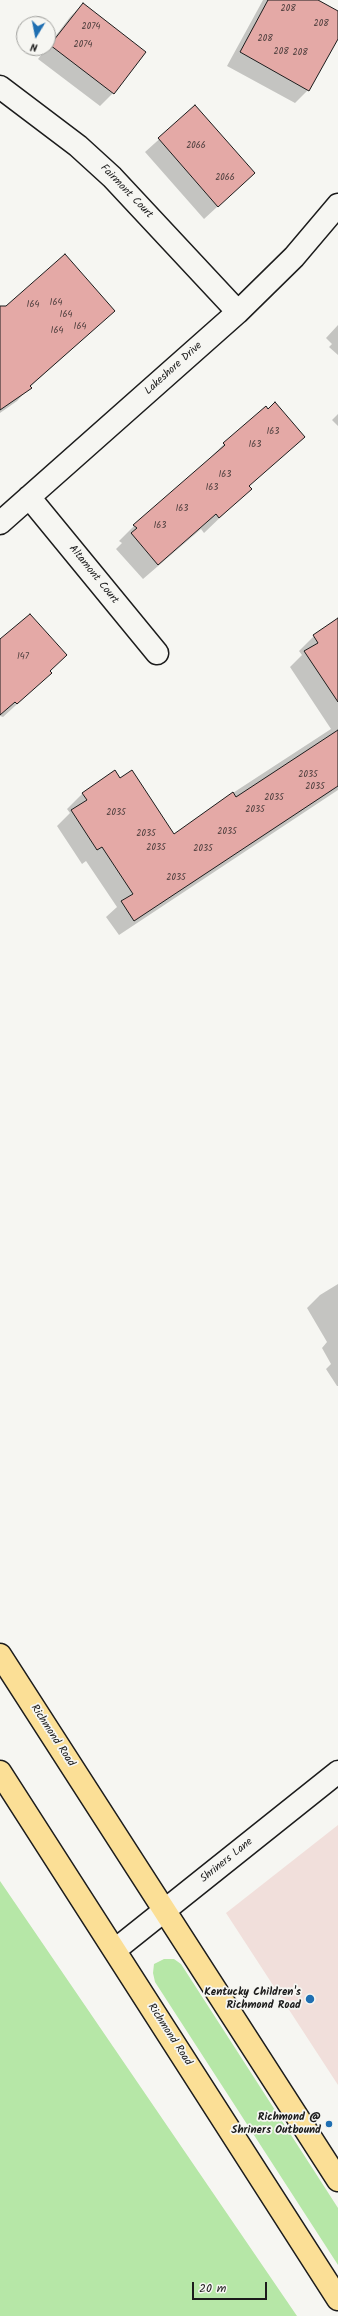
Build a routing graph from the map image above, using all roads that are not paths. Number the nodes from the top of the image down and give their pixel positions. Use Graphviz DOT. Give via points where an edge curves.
graph roads {
  1 [pos="0,87"];
  2 [pos="338,205"];
  3 [pos="238,312"];
  4 [pos="29,497"];
  5 [pos="0,523"];
  6 [pos="156,653"];
  7 [pos="0,1655"];
  8 [pos="0,1772"];
  9 [pos="338,1772"];
  10 [pos="164,1912"];
  11 [pos="115,1950"];
  12 [pos="338,2180"];
  13 [pos="338,2299"];
  1 -- 3 [label="street, Fairmont Court" via="78,146 112,176"];
  2 -- 3 [label="street, Lakeshore Drive" via="294,257"];
  3 -- 4 [label="street, Lakeshore Drive"];
  4 -- 5 [label="street, Lakeshore Drive"];
  4 -- 6 [label="street, Altamont Court"];
  7 -- 10 [label="main road, Richmond Road"];
  8 -- 11 [label="main road, Richmond Road"];
  9 -- 10 [label="street, Shriners Lane"];
  10 -- 11 [label="street, Shriners Lane"];
  10 -- 12 [label="main road, Richmond Road"];
  11 -- 13 [label="main road, Richmond Road"];
}
